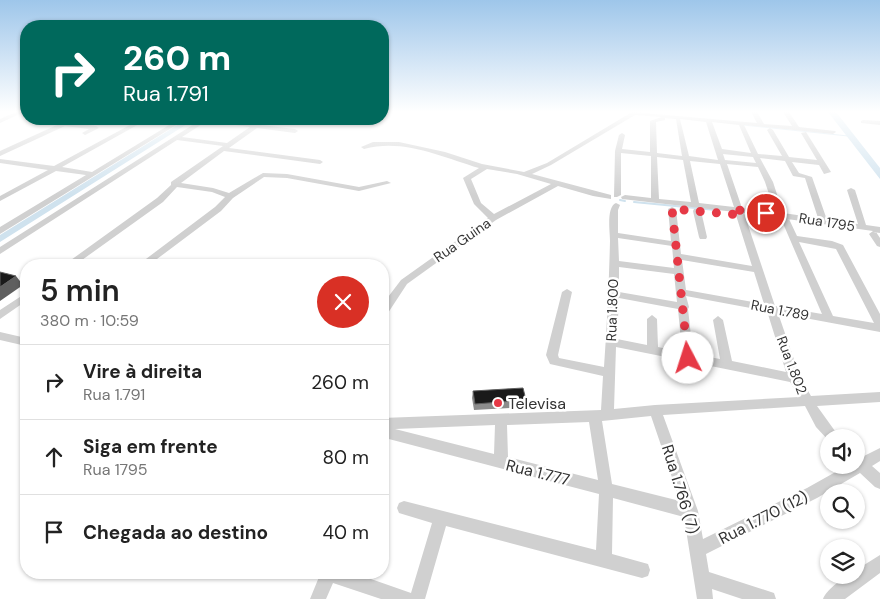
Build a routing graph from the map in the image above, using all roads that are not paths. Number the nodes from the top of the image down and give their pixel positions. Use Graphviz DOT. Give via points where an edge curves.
graph roads {
  1 [pos="30,140"];
  2 [pos="107,140"];
  3 [pos="149,140"];
  4 [pos="173,140"];
  5 [pos="187,140"];
  6 [pos="236,140"];
  7 [pos="588,140"];
  8 [pos="621,140"];
  9 [pos="653,140"];
  10 [pos="683,140"];
  11 [pos="715,140"];
  12 [pos="747,140"];
  13 [pos="776,140"];
  14 [pos="808,140"];
  15 [pos="226,147"];
  16 [pos="364,147"];
  17 [pos="618,151"];
  18 [pos="718,151"];
  19 [pos="0,154"];
  20 [pos="653,155"];
  21 [pos="754,156"];
  22 [pos="686,159"];
  23 [pos="788,159"];
  24 [pos="0,161"];
  25 [pos="320,162"];
  26 [pos="725,162"];
  27 [pos="822,163"];
  28 [pos="759,165"];
  29 [pos="486,167"];
  30 [pos="56,168"];
  31 [pos="827,172"];
  32 [pos="94,174"];
  33 [pos="525,174"];
  34 [pos="387,183"];
  35 [pos="174,184"];
  36 [pos="556,184"];
  37 [pos="851,190"];
  38 [pos="230,196"];
  39 [pos="0,199"];
  40 [pos="622,200"];
  41 [pos="655,201"];
  42 [pos="696,208"];
  43 [pos="672,209"];
  44 [pos="740,212"];
  45 [pos="493,218"];
  46 [pos="783,218"];
  47 [pos="823,222"];
  48 [pos="863,228"];
  49 [pos="0,231"];
  50 [pos="878,233"];
  51 [pos="613,234"];
  52 [pos="703,237"];
  53 [pos="793,238"];
  54 [pos="674,244"];
  55 [pos="880,244"];
  56 [pos="0,251"];
  57 [pos="676,256"];
  58 [pos="77,259"];
  59 [pos="151,259"];
  60 [pos="613,263"];
  61 [pos="759,270"];
  62 [pos="678,272"];
  63 [pos="567,292"];
  64 [pos="680,292"];
  65 [pos="614,294"];
  66 [pos="20,300"];
  67 [pos="389,303"];
  68 [pos="684,307"];
  69 [pos="772,309"];
  70 [pos="0,314"];
  71 [pos="652,319"];
  72 [pos="829,319"];
  73 [pos="718,320"];
  74 [pos="880,324"];
  75 [pos="880,328"];
  76 [pos="0,336"];
  77 [pos="20,341"];
  78 [pos="611,342"];
  79 [pos="653,350"];
  80 [pos="688,358"];
  81 [pos="727,365"];
  82 [pos="609,374"];
  83 [pos="794,378"];
  84 [pos="880,397"];
  85 [pos="806,402"];
  86 [pos="654,410"];
  87 [pos="601,416"];
  88 [pos="500,421"];
  89 [pos="826,429"];
  90 [pos="389,430"];
  91 [pos="389,431"];
  92 [pos="880,454"];
  93 [pos="865,460"];
  94 [pos="501,462"];
  95 [pos="865,468"];
  96 [pos="842,474"];
  97 [pos="880,482"];
  98 [pos="606,489"];
  99 [pos="404,508"];
  100 [pos="691,511"];
  101 [pos="441,518"];
  102 [pos="698,550"];
  103 [pos="604,560"];
  104 [pos="880,563"];
  105 [pos="642,570"];
  106 [pos="703,578"];
  107 [pos="326,579"];
  108 [pos="346,579"];
  109 [pos="318,599"];
  110 [pos="406,599"];
  111 [pos="417,599"];
  112 [pos="705,599"];
  113 [pos="768,599"];
  114 [pos="831,599"];
  1 -- 19 [label="street"];
  2 -- 30 [label="street"];
  3 -- 32 [label="street"];
  4 -- 56 [label="street"];
  5 -- 15 [label="street"];
  6 -- 15 [label="street"];
  7 -- 33 [label="street" via="549,164"];
  8 -- 17 [label="street, Rua 1.800"];
  9 -- 20 [label="street"];
  10 -- 22 [label="street"];
  11 -- 18 [label="street, Rua 1.802"];
  12 -- 21 [label="street"];
  13 -- 23 [label="street"];
  14 -- 27 [label="street"];
  15 -- 25 [label="street"];
  15 -- 35 [label="street"];
  16 -- 29 [label="street" via="376,143 389,144 455,157"];
  17 -- 20 [label="street"];
  17 -- 40 [label="street, Rua 1.800"];
  18 -- 21 [label="street"];
  18 -- 26 [label="street, Rua 1.802"];
  20 -- 22 [label="street"];
  20 -- 41 [label="street"];
  21 -- 23 [label="street"];
  21 -- 28 [label="street"];
  22 -- 26 [label="street"];
  22 -- 42 [label="street"];
  23 -- 27 [label="street"];
  23 -- 47 [label="street" via="796,174 808,177"];
  24 -- 30 [label="street"];
  26 -- 28 [label="street"];
  26 -- 44 [label="street, Rua 1.802"];
  27 -- 31 [label="street"];
  28 -- 46 [label="street"];
  29 -- 33 [label="street"];
  29 -- 45 [label="street" via="468,178 478,204"];
  30 -- 32 [label="street"];
  30 -- 39 [label="street"];
  32 -- 49 [label="street"];
  33 -- 36 [label="street"];
  34 -- 38 [label="street" via="359,189 263,175"];
  35 -- 38 [label="street"];
  35 -- 58 [label="street" via="160,200"];
  36 -- 40 [label="street" via="608,198 608,201"];
  36 -- 45 [label="street, Rua Guina"];
  37 -- 48 [label="street"];
  38 -- 59 [label="street" via="218,210"];
  40 -- 41 [label="street"];
  40 -- 43 [label="street"];
  40 -- 51 [label="street, Rua 1.800" via="614,210"];
  41 -- 42 [label="street"];
  42 -- 43 [label="street"];
  42 -- 44 [label="street"];
  42 -- 52 [label="street"];
  43 -- 54 [label="street"];
  44 -- 46 [label="street"];
  44 -- 61 [label="street, Rua 1.802"];
  45 -- 67 [label="street, Rua Guina" via="404,282"];
  46 -- 47 [label="street, Rua 1795"];
  46 -- 50 [label="street"];
  46 -- 53 [label="street"];
  47 -- 48 [label="street, Rua 1795"];
  48 -- 50 [label="street, Rua 1795"];
  50 -- 55 [label="street"];
  51 -- 54 [label="street"];
  51 -- 60 [label="street, Rua 1.800"];
  53 -- 72 [label="street"];
  53 -- 74 [label="street" via="840,247"];
  54 -- 57 [label="street"];
  57 -- 61 [label="street"];
  57 -- 62 [label="street"];
  60 -- 62 [label="street"];
  60 -- 65 [label="street, Rua 1.800"];
  61 -- 69 [label="street, Rua 1.802"];
  62 -- 64 [label="street"];
  63 -- 82 [label="street" via="552,355 554,361"];
  64 -- 68 [label="street"];
  64 -- 69 [label="street, Rua 1.789"];
  65 -- 68 [label="street"];
  65 -- 78 [label="street, Rua 1.800"];
  66 -- 70 [label="street"];
  68 -- 80 [label="street"];
  69 -- 72 [label="street, Rua 1.789"];
  69 -- 83 [label="street, Rua 1.802"];
  71 -- 79 [label="street"];
  72 -- 75 [label="street, Rua 1.789"];
  73 -- 81 [label="street"];
  76 -- 77 [label="street"];
  78 -- 79 [label="street"];
  78 -- 82 [label="street, Rua 1.800"];
  79 -- 80 [label="street"];
  80 -- 81 [label="street"];
  81 -- 83 [label="street"];
  82 -- 87 [label="street, Rua 1.800"];
  83 -- 85 [label="street, Rua 1.802"];
  84 -- 85 [label="street"];
  85 -- 86 [label="street"];
  85 -- 89 [label="street, Rua 1.802"];
  86 -- 87 [label="street"];
  86 -- 100 [label="street, Rua 1.766 (7)"];
  87 -- 88 [label="street"];
  87 -- 98 [label="street, Rua 1.800"];
  88 -- 90 [label="street"];
  88 -- 94 [label="street"];
  91 -- 94 [label="street, Rua 1.777"];
  92 -- 93 [label="street, Rua 1.770 (12)"];
  94 -- 98 [label="street, Rua 1.777"];
  95 -- 97 [label="street"];
  96 -- 102 [label="street, Rua 1.770 (12)" via="812,493"];
  98 -- 100 [label="street, Rua 1.777"];
  98 -- 103 [label="street, Rua 1.800"];
  99 -- 101 [label="street"];
  100 -- 102 [label="street, Rua 1.766 (7)"];
  101 -- 103 [label="street"];
  101 -- 111 [label="street"];
  102 -- 106 [label="street, Rua 1.766 (7)"];
  103 -- 105 [label="street"];
  104 -- 114 [label="street"];
  106 -- 112 [label="street, Rua 1.766 (7)"];
  106 -- 113 [label="street"];
  107 -- 109 [label="street"];
  108 -- 110 [label="street"];
}
